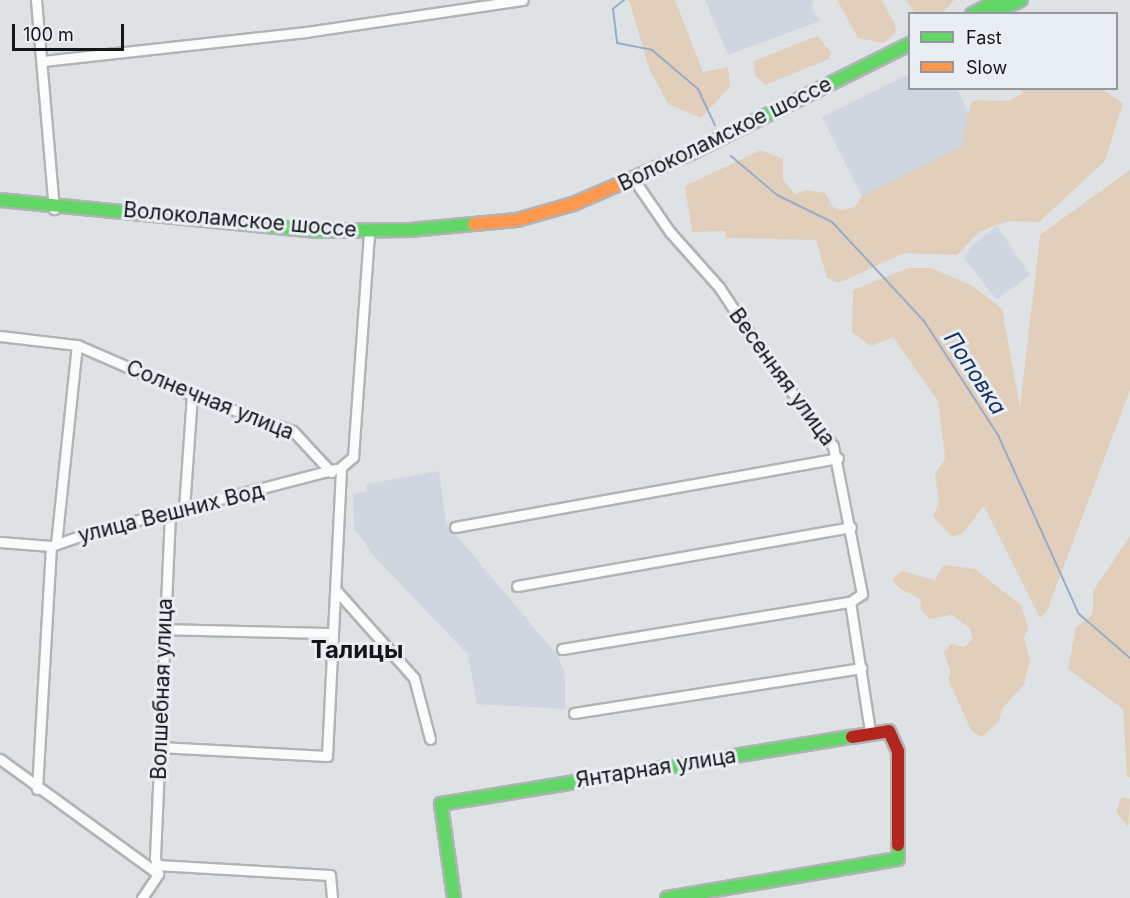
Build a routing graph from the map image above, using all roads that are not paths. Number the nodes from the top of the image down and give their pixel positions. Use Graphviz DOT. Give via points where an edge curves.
graph roads {
  1 [pos="36,0"];
  2 [pos="523,0"];
  3 [pos="1000,0"];
  4 [pos="1021,0"];
  5 [pos="976,12"];
  6 [pos="996,12"];
  7 [pos="908,44"];
  8 [pos="908,54"];
  9 [pos="43,61"];
  10 [pos="639,187"];
  11 [pos="0,200"];
  12 [pos="54,207"];
  13 [pos="0,208"];
  14 [pos="369,236"];
  15 [pos="0,336"];
  16 [pos="77,345"];
  17 [pos="192,395"];
  18 [pos="838,458"];
  19 [pos="341,467"];
  20 [pos="331,471"];
  21 [pos="184,509"];
  22 [pos="170,513"];
  23 [pos="455,527"];
  24 [pos="851,527"];
  25 [pos="0,542"];
  26 [pos="54,545"];
  27 [pos="517,586"];
  28 [pos="334,589"];
  29 [pos="850,602"];
  30 [pos="164,629"];
  31 [pos="332,633"];
  32 [pos="562,649"];
  33 [pos="861,668"];
  34 [pos="574,713"];
  35 [pos="870,732"];
  36 [pos="430,739"];
  37 [pos="159,747"];
  38 [pos="0,759"];
  39 [pos="37,789"];
  40 [pos="158,870"];
  41 [pos="142,898"];
  42 [pos="332,898"];
  43 [pos="454,898"];
  44 [pos="666,898"];
  1 -- 9 [label="street"];
  2 -- 9 [label="street" via="306,32"];
  3 -- 5 [label="main road"];
  4 -- 6 [label="main road"];
  7 -- 14 [label="main road, Волоколамское шоссе" via="658,169 553,212"];
  8 -- 10 [label="main road, Волоколамское шоссе"];
  9 -- 12 [label="street"];
  10 -- 14 [label="main road, Волоколамское шоссе" via="538,225 452,236"];
  10 -- 18 [label="street, Весенняя улица" via="823,429"];
  11 -- 12 [label="main road, Волоколамское шоссе"];
  12 -- 13 [label="main road, Волоколамское шоссе"];
  12 -- 14 [label="main road, Волоколамское шоссе"];
  14 -- 19 [label="street, улица Вешних Вод" via="353,457"];
  15 -- 16 [label="street, Солнечная улица"];
  16 -- 17 [label="street, Солнечная улица"];
  16 -- 26 [label="street"];
  17 -- 20 [label="street, Солнечная улица" via="293,431"];
  17 -- 21 [label="street"];
  18 -- 23 [label="street"];
  18 -- 24 [label="street, Весенняя улица"];
  19 -- 20 [label="street, улица Вешних Вод"];
  19 -- 28 [label="street"];
  20 -- 21 [label="street, улица Вешних Вод"];
  21 -- 22 [label="street, улица Вешних Вод"];
  22 -- 26 [label="street, улица Вешних Вод"];
  22 -- 30 [label="street, Волшебная улица"];
  24 -- 27 [label="street"];
  24 -- 29 [label="street, Весенняя улица" via="862,588 857,599"];
  25 -- 26 [label="street, улица Вешних Вод"];
  26 -- 39 [label="street"];
  28 -- 31 [label="street"];
  28 -- 36 [label="street" via="414,678"];
  29 -- 32 [label="street"];
  29 -- 33 [label="street"];
  30 -- 31 [label="street"];
  30 -- 37 [label="street, Волшебная улица"];
  31 -- 37 [label="street" via="327,756"];
  33 -- 34 [label="street"];
  33 -- 35 [label="street"];
  35 -- 43 [label="main road, Янтарная улица" via="441,804"];
  35 -- 44 [label="main road" via="889,731 898,751 898,859"];
  37 -- 40 [label="street, Волшебная улица"];
  38 -- 39 [label="street"];
  39 -- 40 [label="street"];
  40 -- 41 [label="street"];
  40 -- 42 [label="street" via="330,875"];
}
